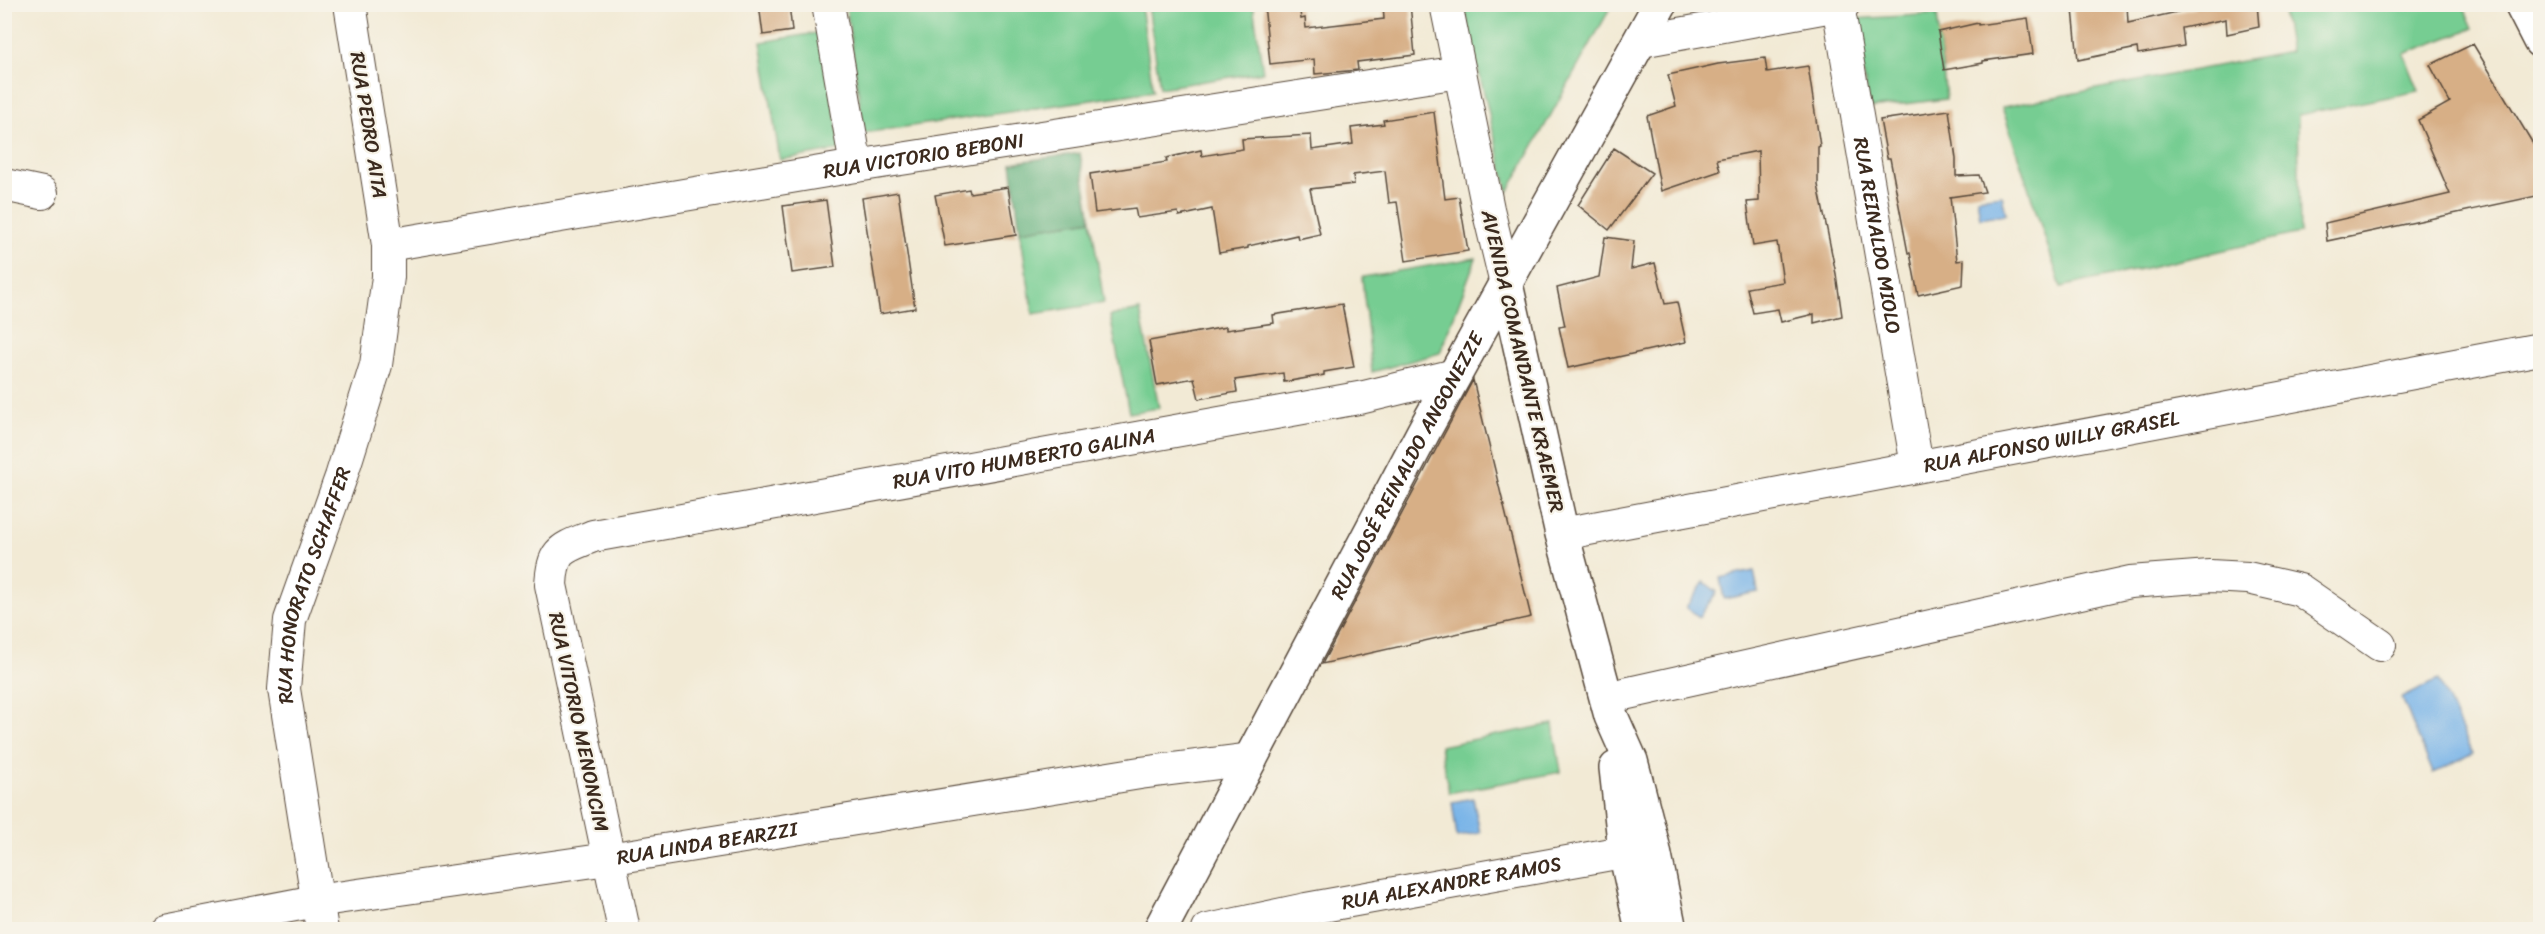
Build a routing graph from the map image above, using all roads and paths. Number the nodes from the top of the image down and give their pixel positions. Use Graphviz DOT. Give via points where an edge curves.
graph roads {
  1 [pos="350,4"];
  2 [pos="828,4"];
  3 [pos="1446,4"];
  4 [pos="1660,4"];
  5 [pos="2521,4"];
  6 [pos="1841,5"];
  7 [pos="1641,41"];
  8 [pos="2541,41"];
  9 [pos="1459,72"];
  10 [pos="856,166"];
  11 [pos="4,185"];
  12 [pos="42,193"];
  13 [pos="388,245"];
  14 [pos="1506,284"];
  15 [pos="2541,349"];
  16 [pos="1455,375"];
  17 [pos="1917,466"];
  18 [pos="1562,534"];
  19 [pos="593,536"];
  20 [pos="2380,645"];
  21 [pos="1609,707"];
  22 [pos="1251,759"];
  23 [pos="1639,848"];
  24 [pos="608,859"];
  25 [pos="319,915"];
  26 [pos="1309,919"];
  27 [pos="164,930"];
  28 [pos="624,930"];
  29 [pos="1160,930"];
  30 [pos="1208,930"];
  31 [pos="1642,930"];
  32 [pos="1670,930"];
  1 -- 13 [label="street, RUA PEDRO AITA"];
  2 -- 10 [label="street"];
  3 -- 9 [label="street, AVENIDA COMANDANTE KRAEMER"];
  4 -- 7 [label="main road, RUA JOSÉ REINALDO ANGONEZZE"];
  5 -- 8 [label="main road"];
  6 -- 7 [label="street"];
  6 -- 17 [label="street, RUA REINALDO MIOLO"];
  7 -- 14 [label="main road, RUA JOSÉ REINALDO ANGONEZZE"];
  9 -- 10 [label="street, RUA VICTORIO BEBONI"];
  9 -- 14 [label="street, AVENIDA COMANDANTE KRAEMER"];
  10 -- 13 [label="street, RUA VICTORIO BEBONI"];
  11 -- 12 [label="street"];
  13 -- 25 [label="street, RUA HONORATO SCHAFFER" via="376,365 290,620 284,688"];
  14 -- 16 [label="main road, RUA JOSÉ REINALDO ANGONEZZE"];
  14 -- 18 [label="main road, AVENIDA COMANDANTE KRAEMER"];
  15 -- 17 [label="street, RUA ALFONSO WILLY GRASEL"];
  16 -- 19 [label="street, RUA VITO HUMBERTO GALINA" via="1364,397"];
  16 -- 22 [label="main road, RUA JOSÉ REINALDO ANGONEZZE"];
  17 -- 18 [label="street, RUA ALFONSO WILLY GRASEL"];
  18 -- 21 [label="main road, AVENIDA COMANDANTE KRAEMER"];
  19 -- 24 [label="street, RUA VITORIO MENONCIM" via="563,549 552,564 551,585"];
  20 -- 21 [label="street" via="2300,591 2248,578 2130,582"];
  21 -- 23 [label="main road, AVENIDA COMANDANTE KRAEMER" via="1631,761"];
  22 -- 24 [label="street, RUA LINDA BEARZZI" via="1140,773"];
  22 -- 29 [label="main road, RUA JOSÉ REINALDO ANGONEZZE"];
  23 -- 26 [label="street, RUA ALEXANDRE RAMOS"];
  23 -- 31 [label="main road, AVENIDA COMANDANTE KRAEMER"];
  23 -- 32 [label="main road, AVENIDA COMANDANTE KRAEMER"];
  24 -- 25 [label="street, RUA LINDA BEARZZI"];
  24 -- 28 [label="street, RUA VITORIO MENONCIM"];
  25 -- 27 [label="street, RUA LINDA BEARZZI"];
  26 -- 30 [label="street, RUA ALEXANDRE RAMOS"];
}
